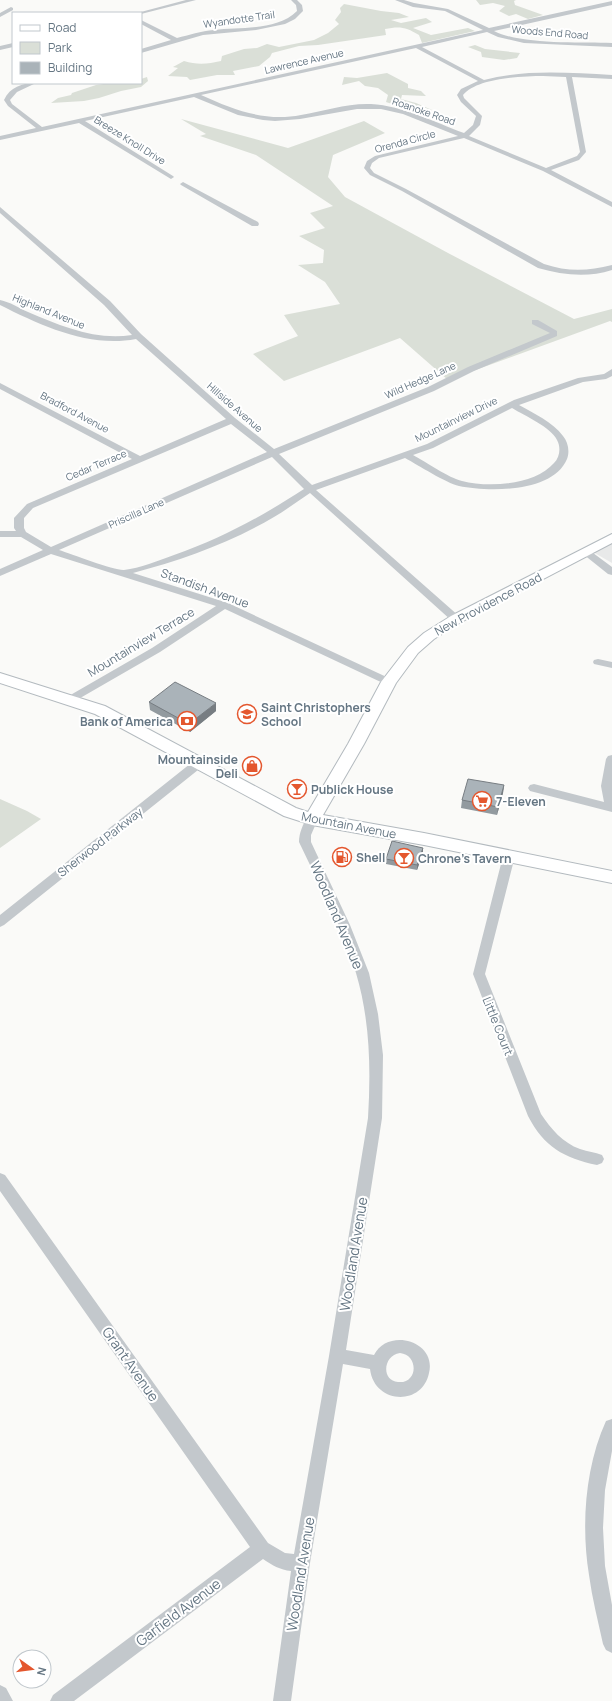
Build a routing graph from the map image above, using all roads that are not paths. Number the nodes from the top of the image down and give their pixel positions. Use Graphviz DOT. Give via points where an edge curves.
graph roads {
  1 [pos="193,0"];
  2 [pos="294,0"];
  3 [pos="398,0"];
  4 [pos="612,3"];
  5 [pos="11,10"];
  6 [pos="142,13"];
  7 [pos="0,15"];
  8 [pos="142,23"];
  9 [pos="488,30"];
  10 [pos="178,41"];
  11 [pos="424,44"];
  12 [pos="12,45"];
  13 [pos="612,45"];
  14 [pos="416,46"];
  15 [pos="0,48"];
  16 [pos="142,51"];
  17 [pos="570,76"];
  18 [pos="612,77"];
  19 [pos="492,80"];
  20 [pos="484,82"];
  21 [pos="30,84"];
  22 [pos="195,95"];
  23 [pos="79,120"];
  24 [pos="41,129"];
  25 [pos="464,136"];
  26 [pos="0,138"];
  27 [pos="546,170"];
  28 [pos="612,205"];
  29 [pos="0,209"];
  30 [pos="255,224"];
  31 [pos="612,267"];
  32 [pos="0,302"];
  33 [pos="535,322"];
  34 [pos="138,336"];
  35 [pos="610,375"];
  36 [pos="0,386"];
  37 [pos="512,404"];
  38 [pos="232,420"];
  39 [pos="273,453"];
  40 [pos="406,455"];
  41 [pos="139,459"];
  42 [pos="310,489"];
  43 [pos="0,534"];
  44 [pos="23,534"];
  45 [pos="612,538"];
  46 [pos="51,550"];
  47 [pos="586,552"];
  48 [pos="612,572"];
  49 [pos="0,573"];
  50 [pos="123,573"];
  51 [pos="224,606"];
  52 [pos="456,619"];
  53 [pos="598,662"];
  54 [pos="612,665"];
  55 [pos="0,678"];
  56 [pos="389,682"];
  57 [pos="71,699"];
  58 [pos="612,759"];
  59 [pos="199,763"];
  60 [pos="534,788"];
  61 [pos="612,808"];
  62 [pos="312,818"];
  63 [pos="509,856"];
  64 [pos="612,877"];
  65 [pos="0,922"];
  66 [pos="597,1159"];
  67 [pos="0,1179"];
  68 [pos="337,1356"];
  69 [pos="377,1363"];
  70 [pos="612,1427"];
  71 [pos="262,1549"];
  72 [pos="301,1563"];
  73 [pos="612,1644"];
  74 [pos="0,1694"];
  75 [pos="4,1701"];
  76 [pos="59,1701"];
  77 [pos="282,1701"];
  1 -- 6 [label="street"];
  2 -- 10 [label="street, Wyandotte Trail" via="300,11 285,22 259,28 212,32"];
  3 -- 9 [label="street, Woods End Road" via="413,6 446,10"];
  4 -- 9 [label="street, Lawrence Avenue"];
  5 -- 7 [label="street"];
  8 -- 10 [label="street"];
  9 -- 11 [label="street, Lawrence Avenue"];
  9 -- 13 [label="street, Woods End Road" via="500,36 524,41"];
  10 -- 16 [label="street, Wyandotte Trail"];
  11 -- 14 [label="street, Lawrence Avenue"];
  11 -- 19 [label="street"];
  12 -- 15 [label="street"];
  14 -- 20 [label="street"];
  14 -- 22 [label="street, Lawrence Avenue"];
  17 -- 18 [label="street"];
  17 -- 19 [label="street" via="522,75"];
  17 -- 27 [label="street" via="583,152 577,159"];
  19 -- 20 [label="street"];
  20 -- 25 [label="street" via="468,86 461,92 462,100 477,112 479,119 475,127"];
  21 -- 24 [label="street" via="16,89 9,94 7,100"];
  22 -- 23 [label="street, Lawrence Avenue"];
  22 -- 25 [label="street, Roanoke Road" via="240,114 265,119 293,118 346,107 385,108"];
  23 -- 24 [label="street, Lawrence Avenue"];
  23 -- 30 [label="street, Breeze Knoll Drive" via="177,181"];
  24 -- 26 [label="street, Lawrence Avenue"];
  25 -- 27 [label="street, Roanoke Road"];
  25 -- 31 [label="street, Orenda Circle" via="377,157 369,162 367,168 377,177 541,266 559,272 575,273 596,272"];
  27 -- 28 [label="street, Roanoke Road"];
  29 -- 34 [label="street, Hillside Avenue" via="107,303"];
  32 -- 34 [label="street, Highland Avenue" via="84,337 114,339"];
  33 -- 39 [label="street, Wild Hedge Lane" via="553,330 554,334"];
  34 -- 38 [label="street, Hillside Avenue"];
  35 -- 37 [label="street, Mountainview Drive" via="582,380"];
  36 -- 41 [label="street, Bradford Avenue"];
  37 -- 40 [label="street, Mountainview Drive" via="430,446"];
  37 -- 40 [label="street" via="557,433 562,441 562,460 556,468 542,476 521,484 506,486 470,485 458,483"];
  38 -- 39 [label="street, Hillside Avenue"];
  38 -- 41 [label="street, Cedar Terrace"];
  39 -- 42 [label="street, Hillside Avenue"];
  39 -- 46 [label="street, Priscilla Lane"];
  40 -- 42 [label="street, Mountainview Drive"];
  41 -- 44 [label="street, Cedar Terrace" via="30,506 18,523"];
  42 -- 50 [label="street, Mountainview Drive" via="239,532 184,555"];
  42 -- 52 [label="street, Hillside Avenue"];
  43 -- 44 [label="street"];
  44 -- 46 [label="street"];
  45 -- 47 [label="street, New Providence Road"];
  46 -- 49 [label="street, Priscilla Lane"];
  46 -- 50 [label="street, Standish Avenue"];
  47 -- 48 [label="street"];
  47 -- 52 [label="street, New Providence Road"];
  50 -- 51 [label="street, Standish Avenue"];
  51 -- 56 [label="street, Standish Avenue"];
  51 -- 57 [label="street, Mountainview Terrace" via="156,650"];
  52 -- 56 [label="street, New Providence Road" via="412,650"];
  53 -- 54 [label="street"];
  55 -- 57 [label="street, Mountain Avenue"];
  56 -- 62 [label="street, New Providence Road"];
  57 -- 59 [label="street, Mountain Avenue" via="108,714"];
  58 -- 61 [label="street" via="607,786"];
  59 -- 62 [label="street, Mountain Avenue" via="290,812"];
  59 -- 65 [label="street, Sherwood Parkway"];
  60 -- 61 [label="street"];
  62 -- 63 [label="street, Mountain Avenue"];
  62 -- 68 [label="street, Woodland Avenue" via="305,842 356,954 367,988 376,1060 375,1118"];
  63 -- 64 [label="street, Mountain Avenue"];
  63 -- 66 [label="street, Little Court" via="479,974 542,1128 558,1146 584,1157"];
  67 -- 71 [label="street, Grant Avenue"];
  68 -- 69 [label="street"];
  68 -- 72 [label="street, Woodland Avenue"];
  70 -- 73 [label="street" via="604,1449 596,1498 594,1539 596,1567"];
  71 -- 72 [label="street" via="283,1562"];
  71 -- 76 [label="street, Garfield Avenue"];
  72 -- 77 [label="street, Woodland Avenue"];
  74 -- 75 [label="street"];
}
